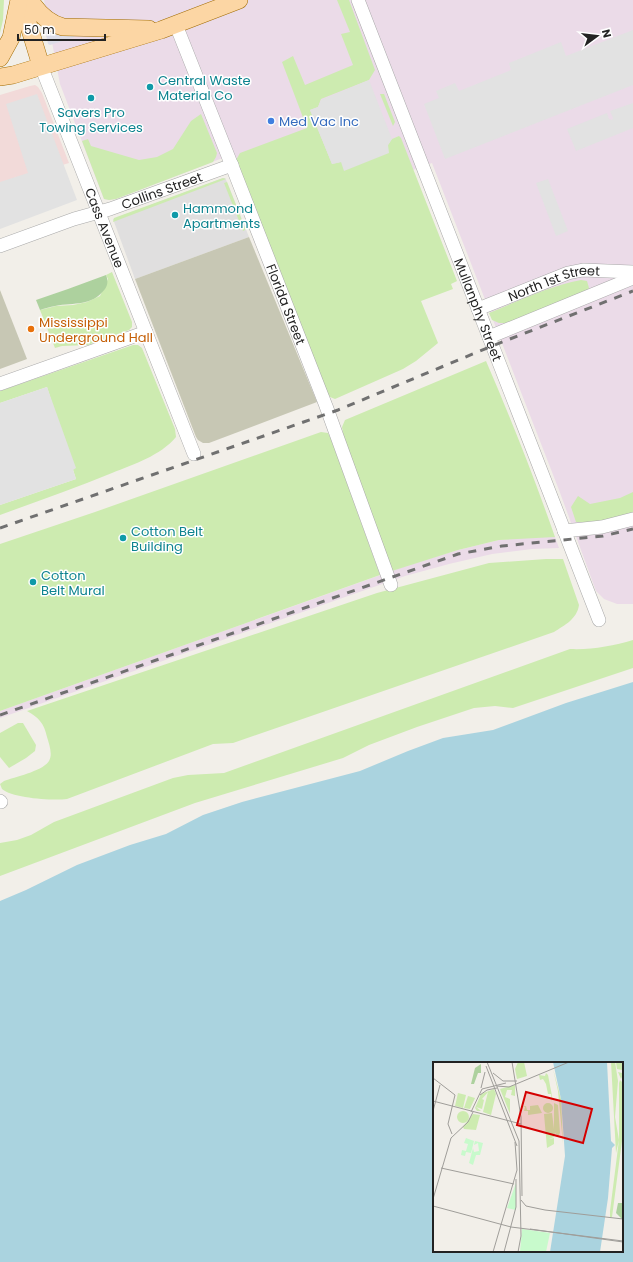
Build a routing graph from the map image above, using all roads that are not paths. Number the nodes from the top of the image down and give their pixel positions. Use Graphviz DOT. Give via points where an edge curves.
graph roads {
  1 [pos="19,0"];
  2 [pos="24,0"];
  3 [pos="30,0"];
  4 [pos="239,0"];
  5 [pos="358,0"];
  6 [pos="168,27"];
  7 [pos="0,58"];
  8 [pos="41,66"];
  9 [pos="2,78"];
  10 [pos="232,165"];
  11 [pos="99,212"];
  12 [pos="0,246"];
  13 [pos="633,272"];
  14 [pos="633,278"];
  15 [pos="478,309"];
  16 [pos="146,332"];
  17 [pos="489,337"];
  18 [pos="0,384"];
  19 [pos="194,454"];
  20 [pos="633,519"];
  21 [pos="564,531"];
  22 [pos="391,585"];
  23 [pos="599,620"];
  1 -- 7 [label="main road" via="11,38"];
  2 -- 8 [label="main road, Cass Avenue"];
  3 -- 6 [label="main road" via="42,16 63,27"];
  4 -- 6 [label="main road"];
  5 -- 15 [label="street, Mullanphy Street"];
  6 -- 8 [label="main road"];
  6 -- 10 [label="street, Florida Street"];
  8 -- 9 [label="main road"];
  8 -- 11 [label="street, Cass Avenue"];
  10 -- 11 [label="street, Collins Street"];
  10 -- 22 [label="street, Florida Street" via="329,413"];
  11 -- 12 [label="street, Collins Street"];
  11 -- 16 [label="street, Cass Avenue"];
  13 -- 15 [label="street, North 1st Street" via="583,270 568,273"];
  14 -- 17 [label="street, North 1st Street"];
  15 -- 17 [label="street, Mullanphy Street"];
  16 -- 18 [label="street"];
  16 -- 19 [label="street, Cass Avenue"];
  17 -- 21 [label="street, Mullanphy Street"];
  20 -- 21 [label="street" via="602,527"];
  21 -- 23 [label="street, Mullanphy Street"];
}
